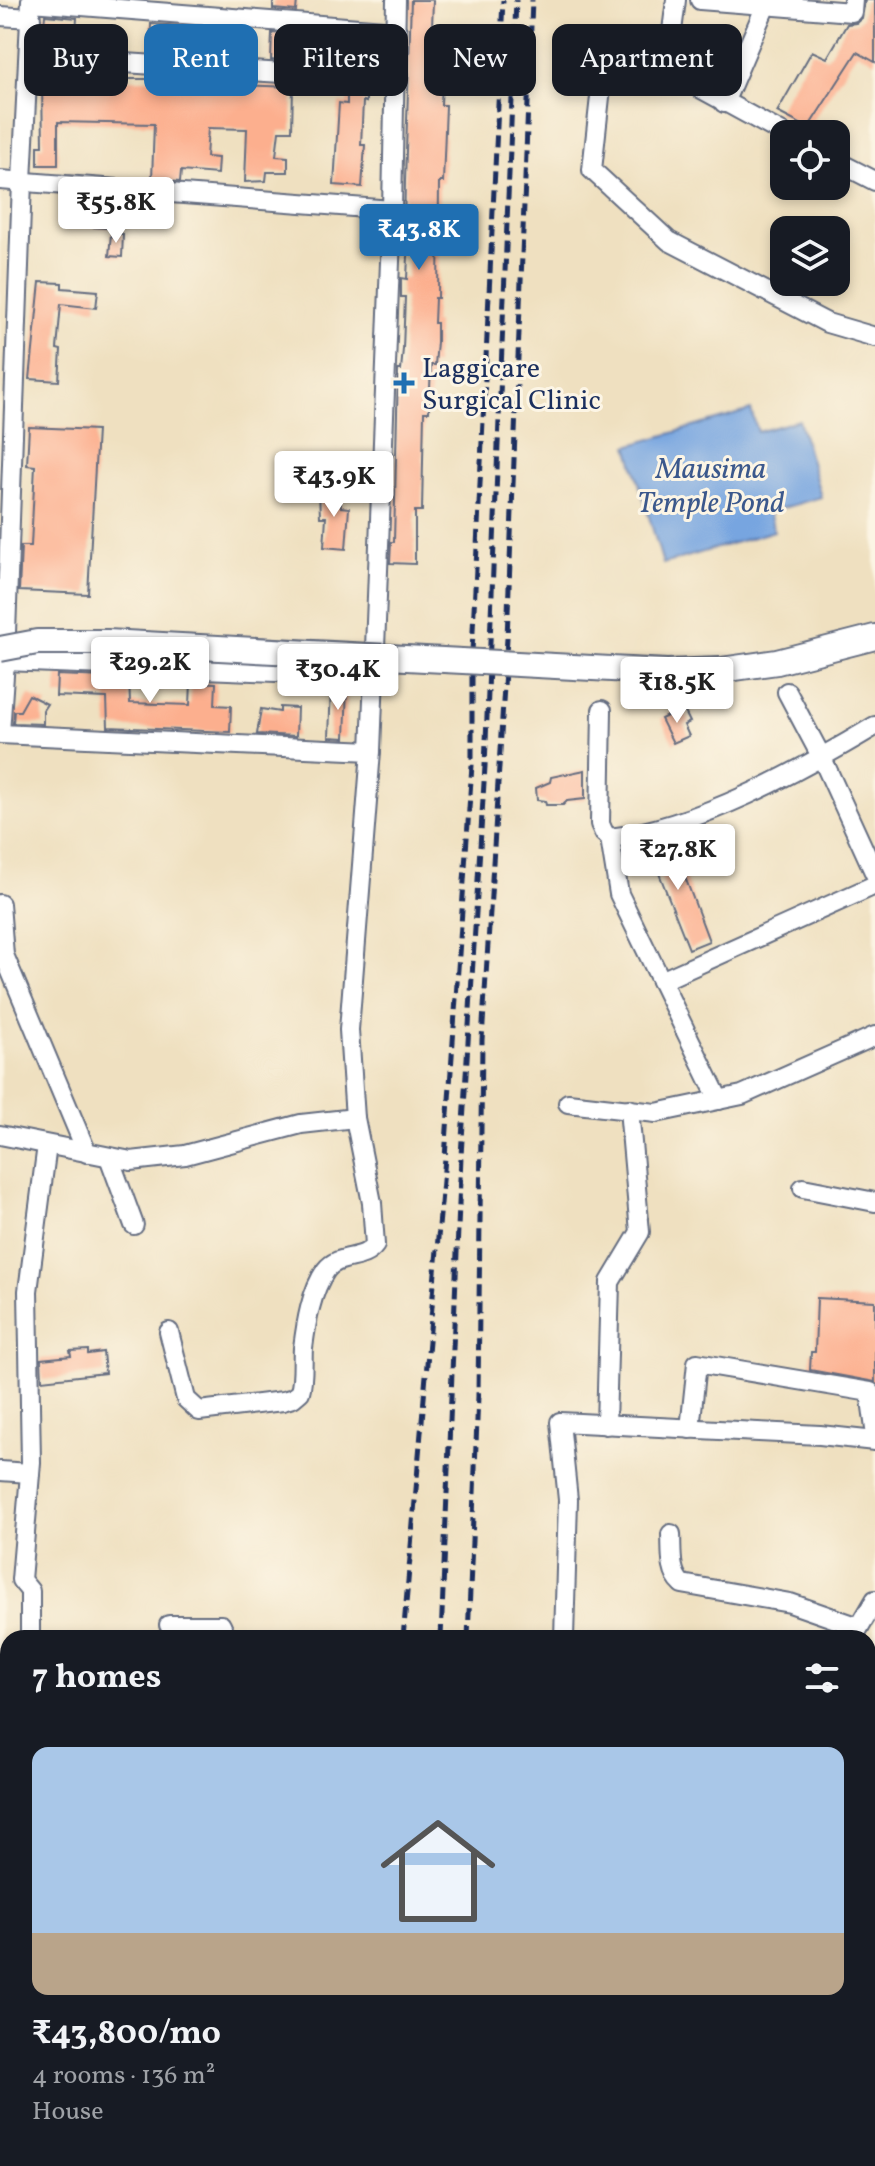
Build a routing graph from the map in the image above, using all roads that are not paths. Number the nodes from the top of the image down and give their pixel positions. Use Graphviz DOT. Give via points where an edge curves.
graph roads {
  1 [pos="396,0"];
  2 [pos="676,0"];
  3 [pos="700,0"];
  4 [pos="853,0"];
  5 [pos="766,5"];
  6 [pos="31,7"];
  7 [pos="0,16"];
  8 [pos="290,24"];
  9 [pos="397,24"];
  10 [pos="673,24"];
  11 [pos="128,63"];
  12 [pos="274,72"];
  13 [pos="27,96"];
  14 [pos="394,96"];
  15 [pos="600,96"];
  16 [pos="712,96"];
  17 [pos="724,103"];
  18 [pos="770,127"];
  19 [pos="850,168"];
  20 [pos="0,180"];
  21 [pos="22,181"];
  22 [pos="875,181"];
  23 [pos="392,210"];
  24 [pos="875,337"];
  25 [pos="9,357"];
  26 [pos="6,448"];
  27 [pos="875,637"];
  28 [pos="3,655"];
  29 [pos="374,676"];
  30 [pos="787,692"];
  31 [pos="602,710"];
  32 [pos="875,726"];
  33 [pos="0,734"];
  34 [pos="371,751"];
  35 [pos="822,758"];
  36 [pos="610,838"];
  37 [pos="875,874"];
  38 [pos="875,885"];
  39 [pos="0,904"];
  40 [pos="661,981"];
  41 [pos="875,1036"];
  42 [pos="719,1100"];
  43 [pos="568,1103"];
  44 [pos="629,1109"];
  45 [pos="355,1118"];
  46 [pos="0,1135"];
  47 [pos="47,1145"];
  48 [pos="87,1153"];
  49 [pos="109,1157"];
  50 [pos="803,1188"];
  51 [pos="875,1202"];
  52 [pos="134,1225"];
  53 [pos="169,1332"];
  54 [pos="606,1425"];
  55 [pos="690,1429"];
  56 [pos="875,1429"];
  57 [pos="875,1441"];
  58 [pos="0,1471"];
  59 [pos="30,1473"];
  60 [pos="671,1534"];
  61 [pos="875,1600"];
  62 [pos="169,1625"];
  63 [pos="30,1630"];
  64 [pos="223,1630"];
  65 [pos="564,1630"];
  66 [pos="851,1630"];
  67 [pos="857,1630"];
  1 -- 9 [label="street"];
  2 -- 10 [label="street"];
  3 -- 5 [label="street"];
  4 -- 5 [label="street" via="852,12"];
  5 -- 17 [label="street"];
  6 -- 7 [label="street"];
  6 -- 8 [label="street"];
  11 -- 12 [label="street"];
  13 -- 21 [label="street"];
  14 -- 23 [label="street"];
  15 -- 24 [label="street" via="592,170 669,241 827,323"];
  16 -- 17 [label="street"];
  17 -- 18 [label="street"];
  19 -- 22 [label="street"];
  20 -- 21 [label="street"];
  21 -- 23 [label="street"];
  21 -- 25 [label="street"];
  23 -- 29 [label="street"];
  25 -- 26 [label="street"];
  26 -- 28 [label="street"];
  27 -- 28 [label="main road, bridge" via="777,662 667,672 107,642 37,642"];
  28 -- 29 [label="street"];
  28 -- 33 [label="street"];
  29 -- 34 [label="street"];
  30 -- 35 [label="street"];
  31 -- 36 [label="street" via="600,824"];
  32 -- 35 [label="street"];
  33 -- 34 [label="street"];
  34 -- 45 [label="street" via="349,1030"];
  35 -- 36 [label="street" via="670,824"];
  35 -- 37 [label="street"];
  36 -- 40 [label="street" via="619,894"];
  38 -- 40 [label="street"];
  39 -- 48 [label="street" via="4,955"];
  40 -- 42 [label="street"];
  41 -- 42 [label="street" via="742,1095"];
  42 -- 44 [label="street" via="656,1113"];
  43 -- 44 [label="street"];
  44 -- 54 [label="street" via="640,1232 610,1282"];
  45 -- 49 [label="street" via="301,1124 185,1155 131,1161"];
  45 -- 53 [label="street" via="375,1245 326,1271 311,1305 300,1392 283,1401 199,1411 186,1399"];
  46 -- 47 [label="street"];
  47 -- 48 [label="street"];
  47 -- 59 [label="street" via="28,1291"];
  48 -- 49 [label="street"];
  49 -- 52 [label="street"];
  50 -- 51 [label="street"];
  54 -- 55 [label="street"];
  54 -- 65 [label="street" via="560,1422 568,1500"];
  55 -- 56 [label="street" via="697,1363 870,1392"];
  55 -- 57 [label="street"];
  58 -- 59 [label="street"];
  59 -- 63 [label="street" via="21,1580 30,1591"];
  60 -- 66 [label="street" via="673,1568 682,1584 790,1603"];
  61 -- 67 [label="street"];
  62 -- 64 [label="street" via="221,1625"];
}
